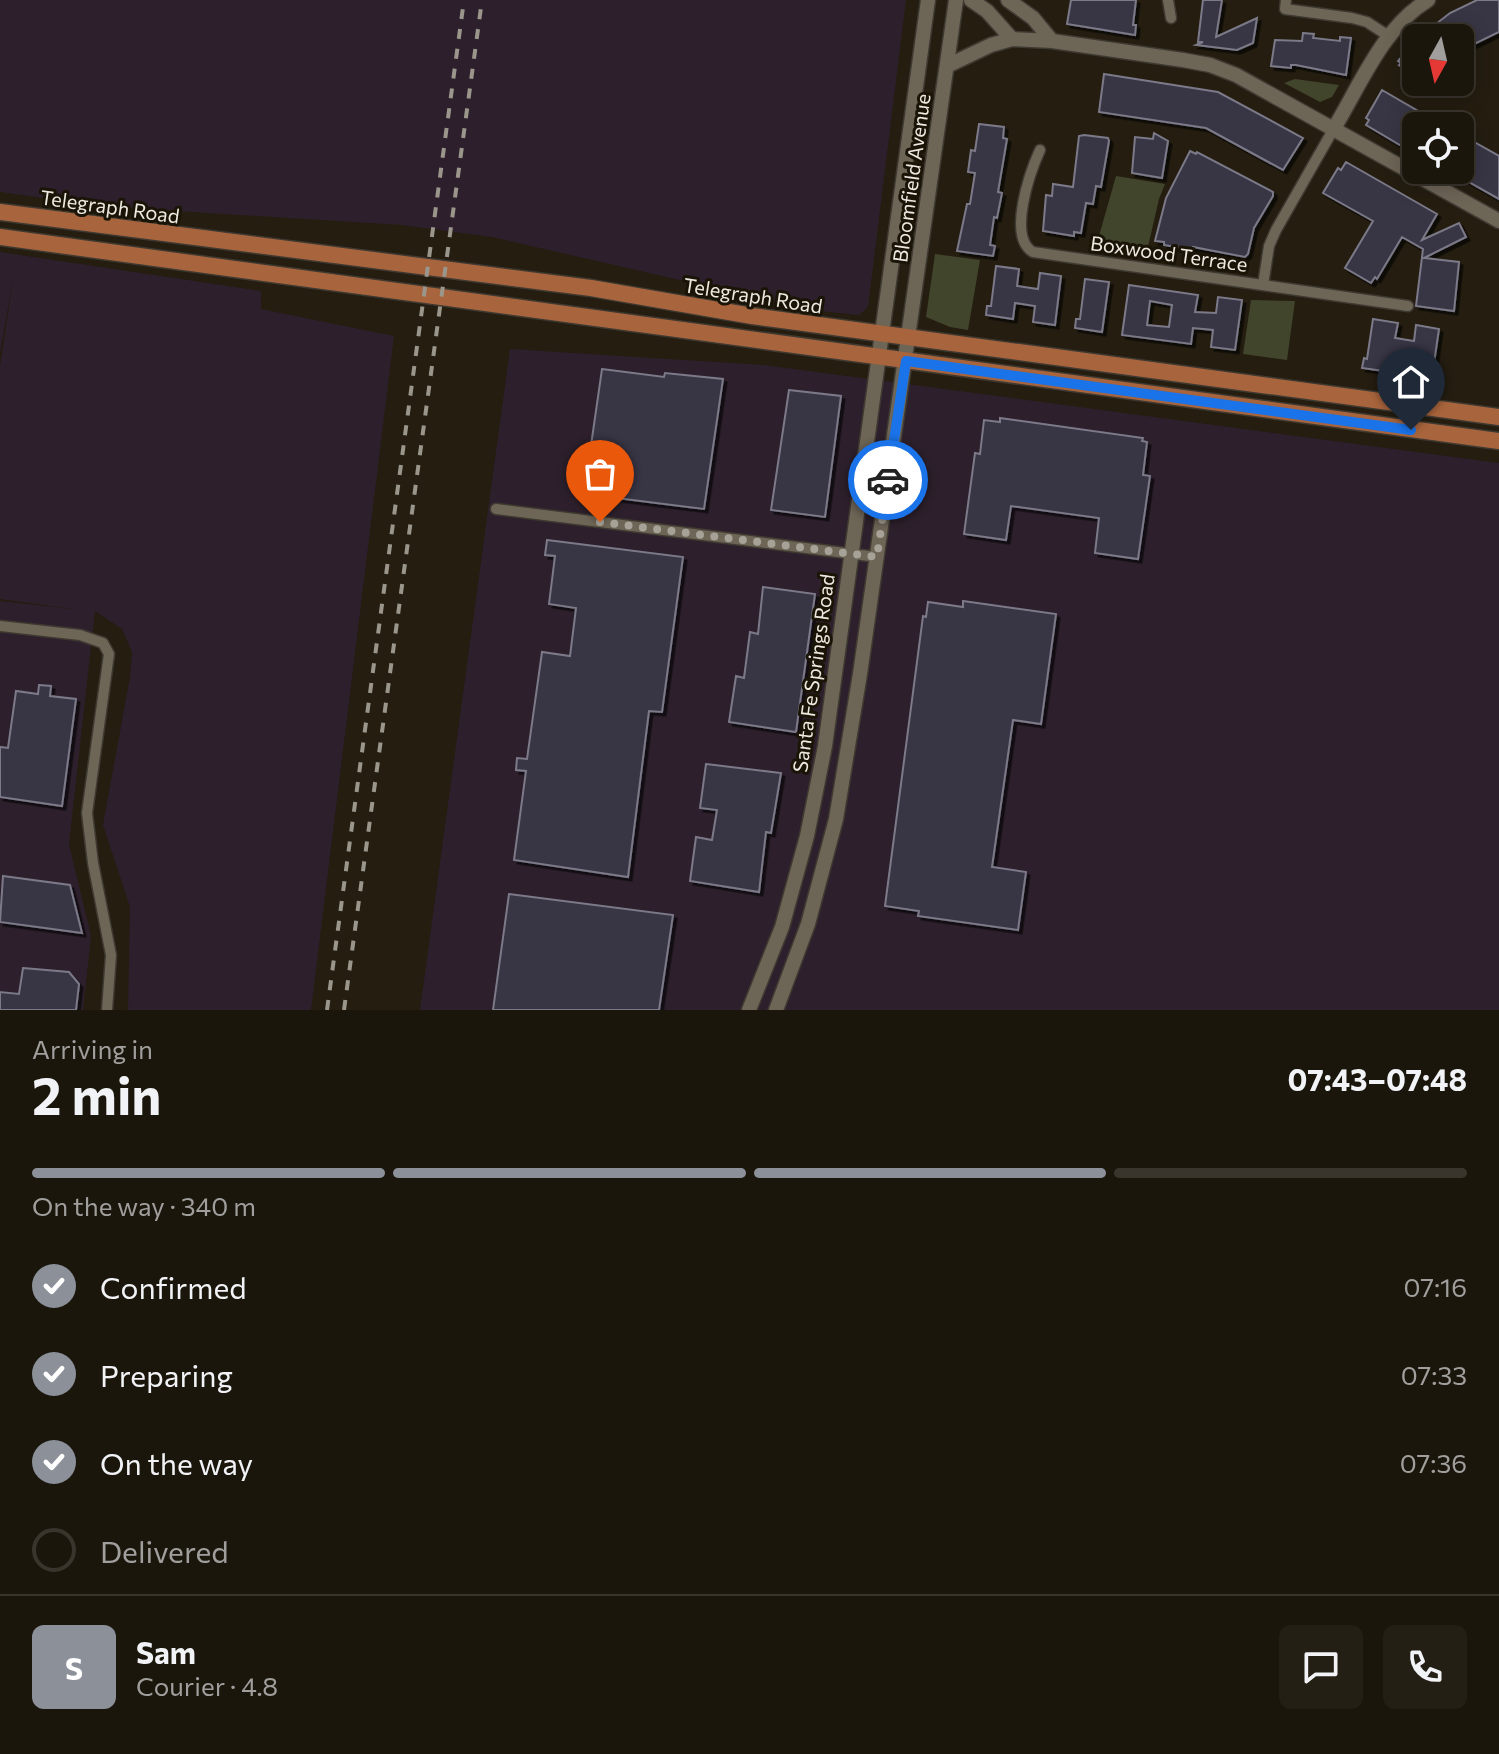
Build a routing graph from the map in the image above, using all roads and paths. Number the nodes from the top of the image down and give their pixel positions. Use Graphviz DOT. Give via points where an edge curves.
graph roads {
  1 [pos="928,0"];
  2 [pos="956,0"];
  3 [pos="971,0"];
  4 [pos="1008,0"];
  5 [pos="1168,0"];
  6 [pos="1286,0"];
  7 [pos="1428,0"];
  8 [pos="1171,18"];
  9 [pos="1390,37"];
  10 [pos="1012,39"];
  11 [pos="1052,41"];
  12 [pos="947,66"];
  13 [pos="1333,130"];
  14 [pos="1040,150"];
  15 [pos="0,212"];
  16 [pos="1499,221"];
  17 [pos="0,237"];
  18 [pos="1263,285"];
  19 [pos="1408,306"];
  20 [pos="882,334"];
  21 [pos="909,338"];
  22 [pos="878,358"];
  23 [pos="906,361"];
  24 [pos="1499,417"];
  25 [pos="1499,441"];
  26 [pos="496,509"];
  27 [pos="851,553"];
  28 [pos="877,557"];
  29 [pos="0,626"];
  30 [pos="107,1010"];
  31 [pos="749,1010"];
  32 [pos="776,1010"];
  1 -- 20 [label="main road, Bloomfield Avenue"];
  2 -- 12 [label="main road, Bloomfield Avenue"];
  3 -- 10 [label="main road"];
  4 -- 11 [label="main road"];
  5 -- 8 [label="street"];
  6 -- 9 [label="street" via="1285,9 1367,22"];
  7 -- 9 [label="main road"];
  9 -- 13 [label="main road"];
  10 -- 11 [label="main road"];
  10 -- 12 [label="main road"];
  11 -- 13 [label="main road" via="1210,65"];
  12 -- 21 [label="main road, Bloomfield Avenue"];
  13 -- 16 [label="main road"];
  13 -- 18 [label="street" via="1276,230"];
  14 -- 18 [label="street, Boxwood Terrace" via="1030,171 1020,230 1026,248"];
  15 -- 20 [label="main road, Telegraph Road" via="591,288"];
  17 -- 22 [label="main road"];
  18 -- 19 [label="street, Boxwood Terrace"];
  20 -- 21 [label="main road, Telegraph Road"];
  20 -- 22 [label="main road, Santa Fe Springs Road"];
  21 -- 23 [label="main road, Bloomfield Avenue"];
  21 -- 24 [label="main road, Telegraph Road"];
  22 -- 23 [label="main road"];
  22 -- 27 [label="main road, Santa Fe Springs Road"];
  23 -- 25 [label="main road"];
  23 -- 28 [label="main road"];
  26 -- 27 [label="street"];
  27 -- 28 [label="street"];
  27 -- 31 [label="main road, Santa Fe Springs Road" via="807,836 782,927"];
  28 -- 32 [label="main road" via="836,819 808,924"];
  29 -- 30 [label="street" via="80,635 103,643 109,654 87,813 111,955"];
}
